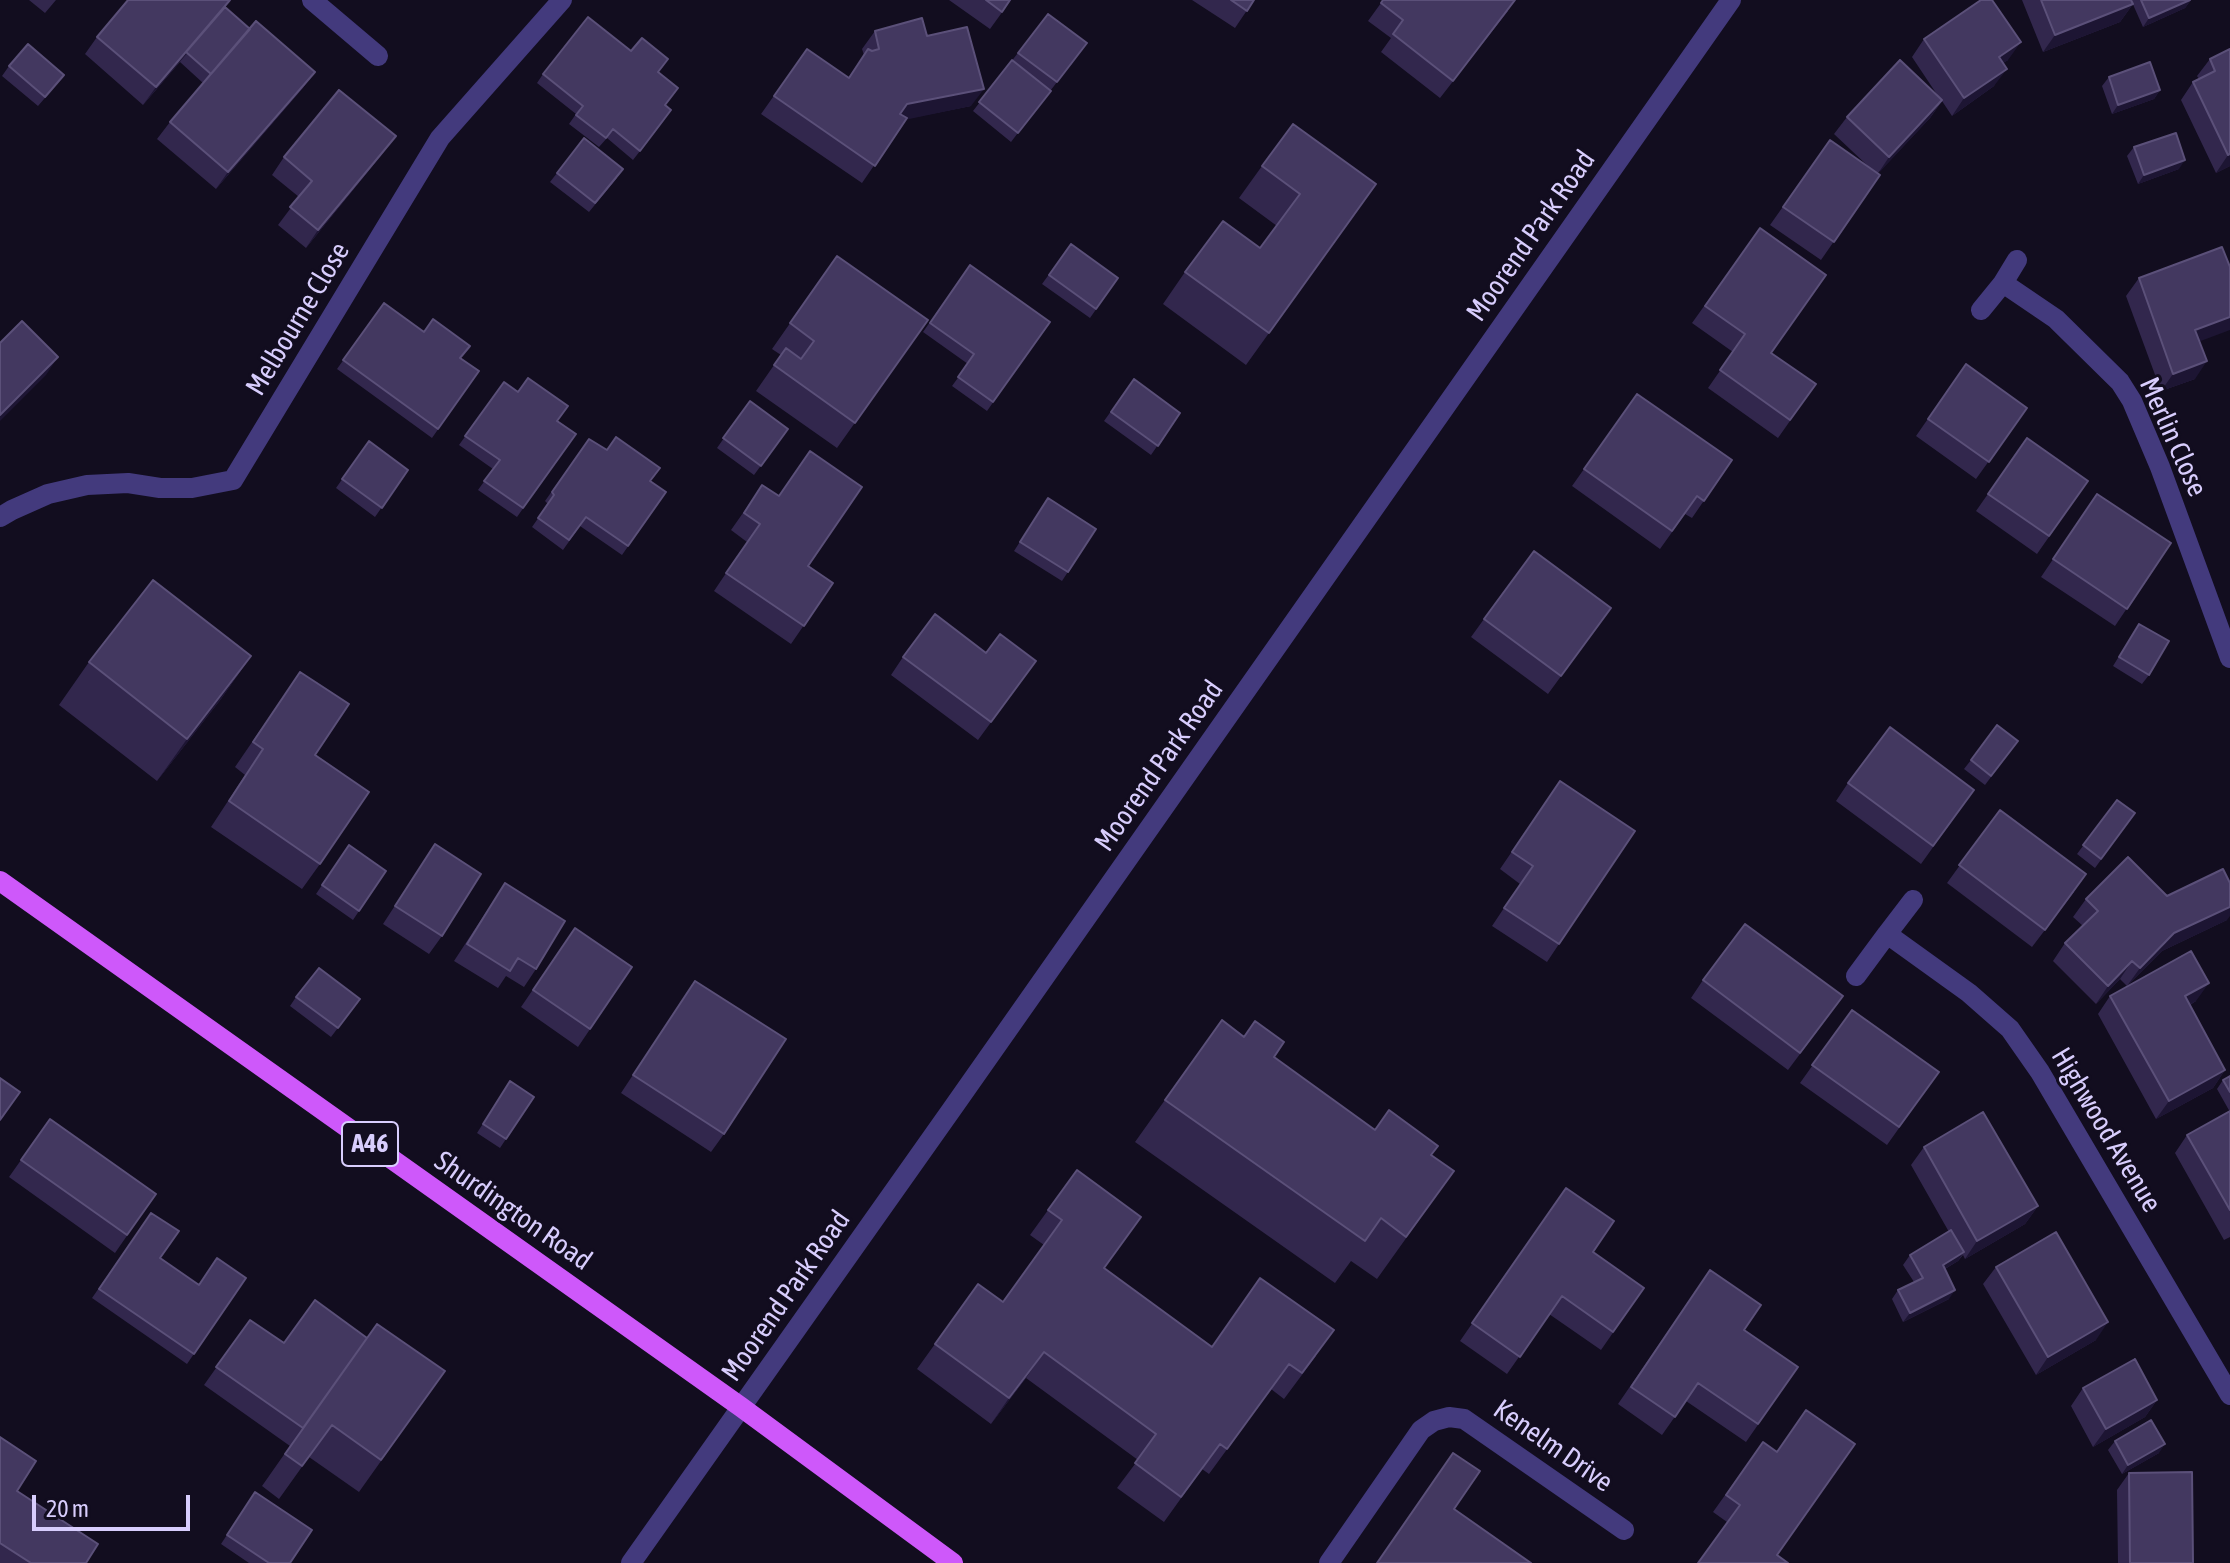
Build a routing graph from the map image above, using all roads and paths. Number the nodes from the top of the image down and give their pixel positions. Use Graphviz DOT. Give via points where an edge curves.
graph roads {
  1 [pos="312,0"];
  2 [pos="562,0"];
  3 [pos="1731,0"];
  4 [pos="378,56"];
  5 [pos="2017,260"];
  6 [pos="2003,283"];
  7 [pos="1981,310"];
  8 [pos="0,517"];
  9 [pos="2230,658"];
  10 [pos="0,881"];
  11 [pos="1913,900"];
  12 [pos="1887,934"];
  13 [pos="1856,976"];
  14 [pos="2230,1395"];
  15 [pos="741,1407"];
  16 [pos="1624,1530"];
  17 [pos="631,1563"];
  18 [pos="953,1563"];
  19 [pos="1329,1563"];
  1 -- 4 [label="street"];
  2 -- 8 [label="street, Melbourne Close" via="440,138 233,480 192,488 87,485 48,494"];
  3 -- 15 [label="street, Moorend Park Road"];
  5 -- 6 [label="street"];
  6 -- 7 [label="street"];
  6 -- 9 [label="street, Merlin Close" via="2056,319 2120,382 2132,401"];
  10 -- 15 [label="main road, Shurdington Road / A46"];
  11 -- 12 [label="street"];
  12 -- 13 [label="street"];
  12 -- 14 [label="street, Highwood Avenue" via="2010,1029"];
  15 -- 17 [label="street, Moorend Park Road"];
  15 -- 18 [label="main road, Shurdington Road / A46"];
  16 -- 19 [label="street, Kenelm Drive" via="1464,1419 1449,1417 1421,1430"];
}
